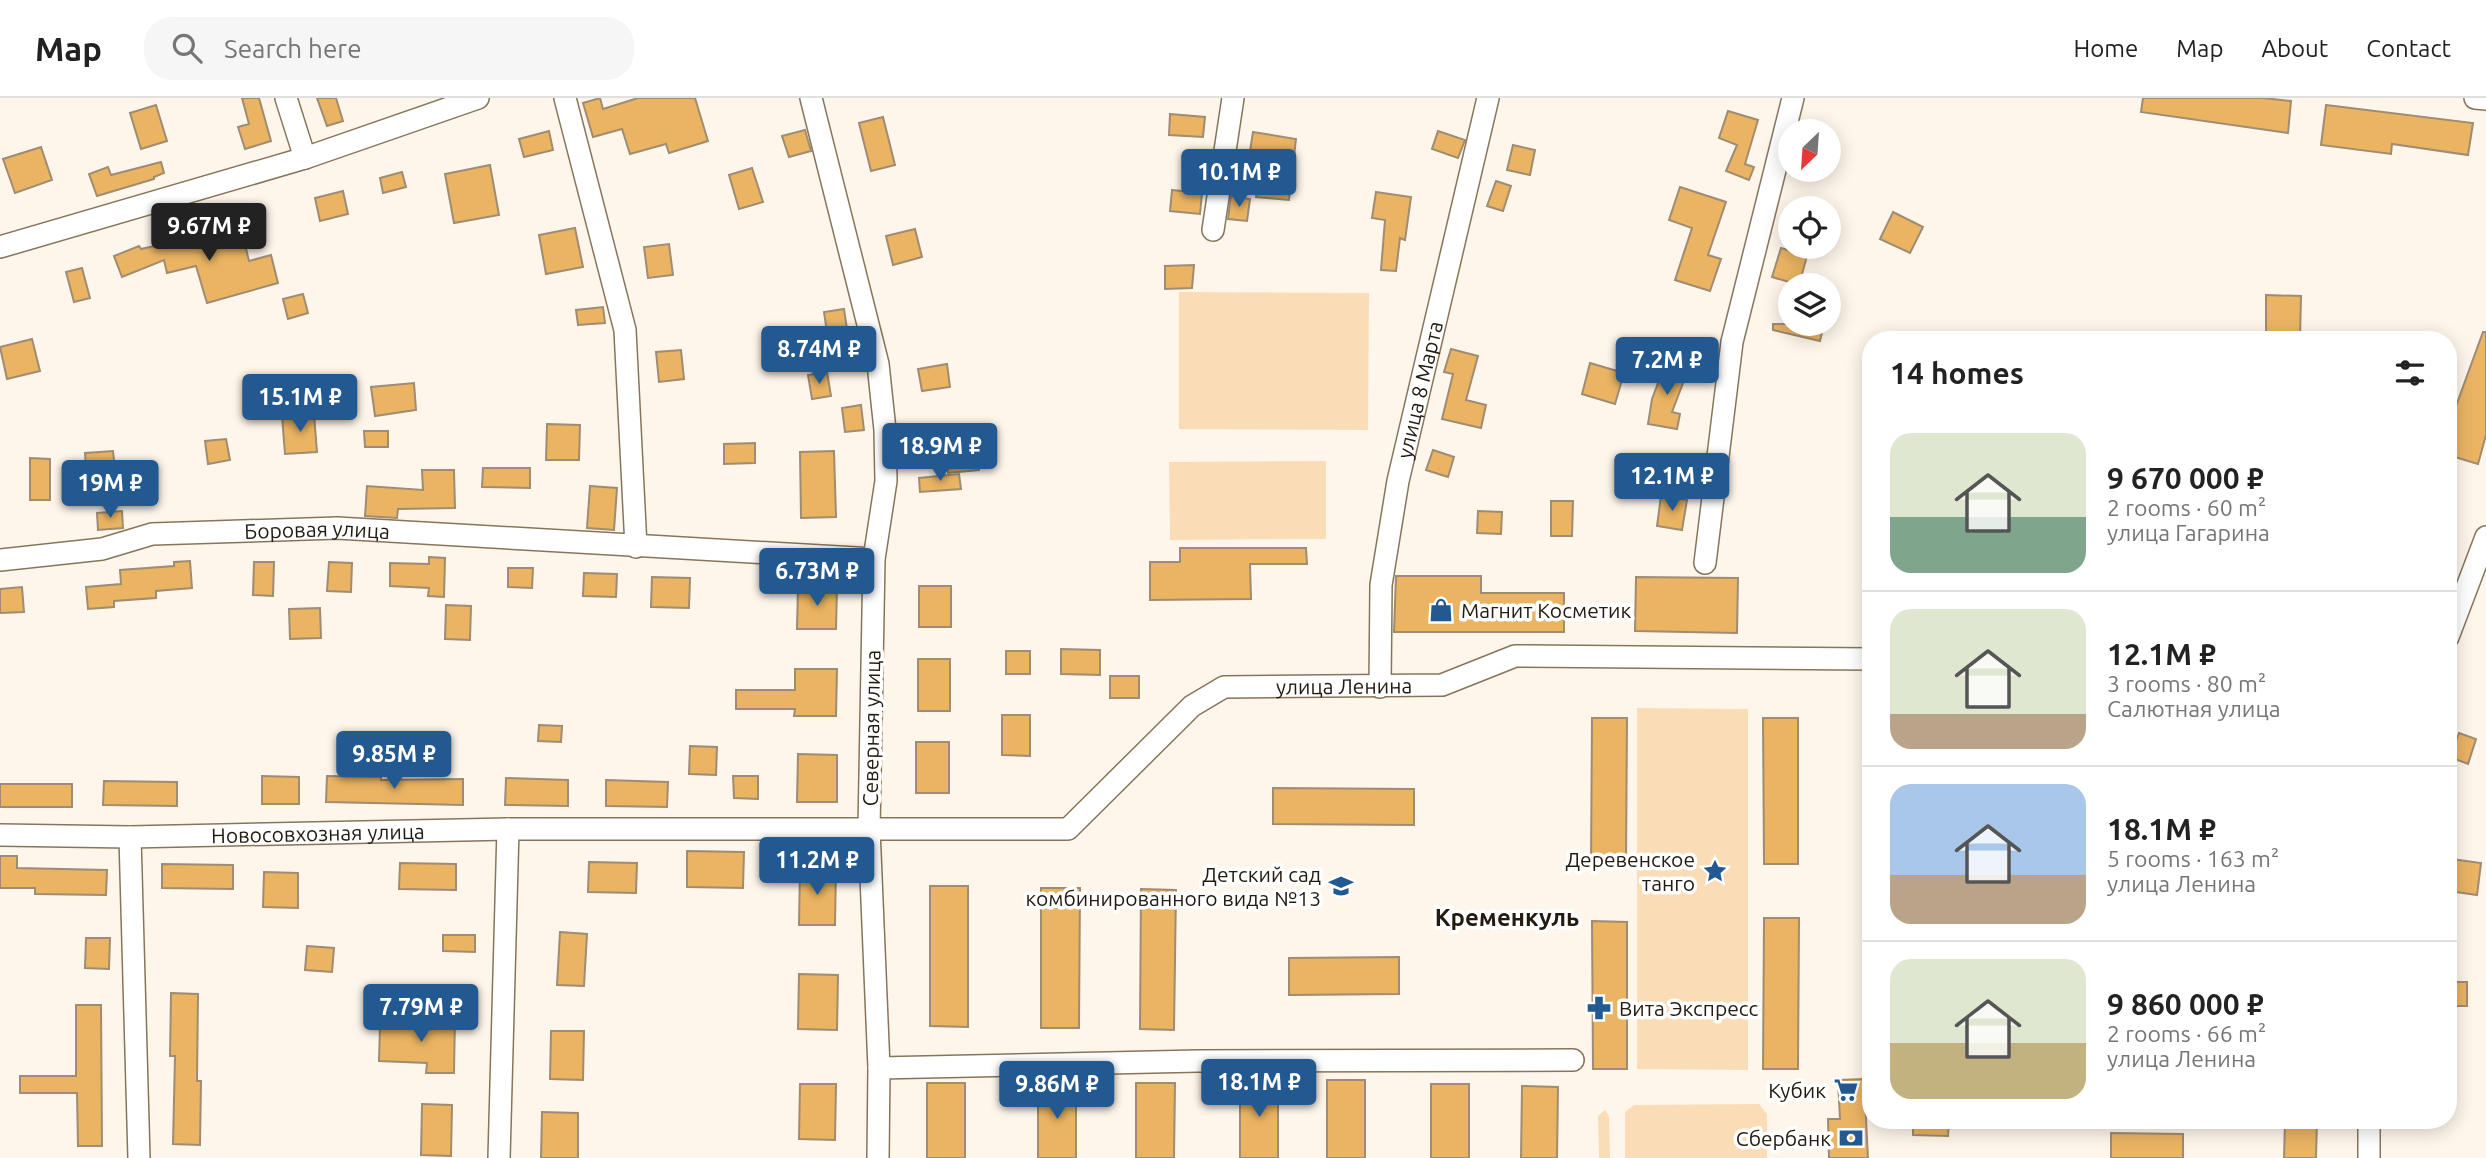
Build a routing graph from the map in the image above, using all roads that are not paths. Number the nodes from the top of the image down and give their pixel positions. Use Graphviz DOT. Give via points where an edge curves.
graph roads {
  1 [pos="286,98"];
  2 [pos="478,98"];
  3 [pos="565,98"];
  4 [pos="811,98"];
  5 [pos="1233,98"];
  6 [pos="1488,98"];
  7 [pos="1793,98"];
  8 [pos="2475,98"];
  9 [pos="2486,99"];
  10 [pos="304,158"];
  11 [pos="1213,230"];
  12 [pos="0,247"];
  13 [pos="2486,537"];
  14 [pos="636,547"];
  15 [pos="874,559"];
  16 [pos="0,560"];
  17 [pos="1705,563"];
  18 [pos="2457,613"];
  19 [pos="1862,659"];
  20 [pos="1380,687"];
  21 [pos="508,829"];
  22 [pos="869,829"];
  23 [pos="0,835"];
  24 [pos="130,836"];
  25 [pos="1573,1060"];
  26 [pos="879,1068"];
  27 [pos="2369,1129"];
  28 [pos="139,1158"];
  29 [pos="499,1158"];
  30 [pos="878,1158"];
  31 [pos="2369,1158"];
  1 -- 10 [label="street"];
  2 -- 10 [label="street"];
  3 -- 14 [label="street" via="625,330"];
  4 -- 15 [label="street, Северная улица" via="878,364 886,481"];
  5 -- 11 [label="street"];
  6 -- 20 [label="street, улица 8 Марта" via="1398,481 1381,585"];
  7 -- 17 [label="street" via="1732,342"];
  8 -- 9 [label="street"];
  10 -- 12 [label="street"];
  13 -- 18 [label="street"];
  14 -- 15 [label="street, Боровая улица"];
  14 -- 16 [label="street, Боровая улица" via="337,528 152,534 102,549"];
  15 -- 22 [label="street, Северная улица"];
  19 -- 20 [label="street, улица Ленина" via="1515,656 1442,685"];
  20 -- 22 [label="street, улица Ленина" via="1224,687 1192,706 1068,829"];
  21 -- 22 [label="street, Новосовхозная улица"];
  21 -- 24 [label="street, Новосовхозная улица"];
  21 -- 29 [label="street"];
  22 -- 26 [label="street, Северная улица"];
  23 -- 24 [label="street, Новосовхозная улица"];
  24 -- 28 [label="street"];
  25 -- 26 [label="street"];
  26 -- 30 [label="street, Северная улица"];
  27 -- 31 [label="street"];
}
